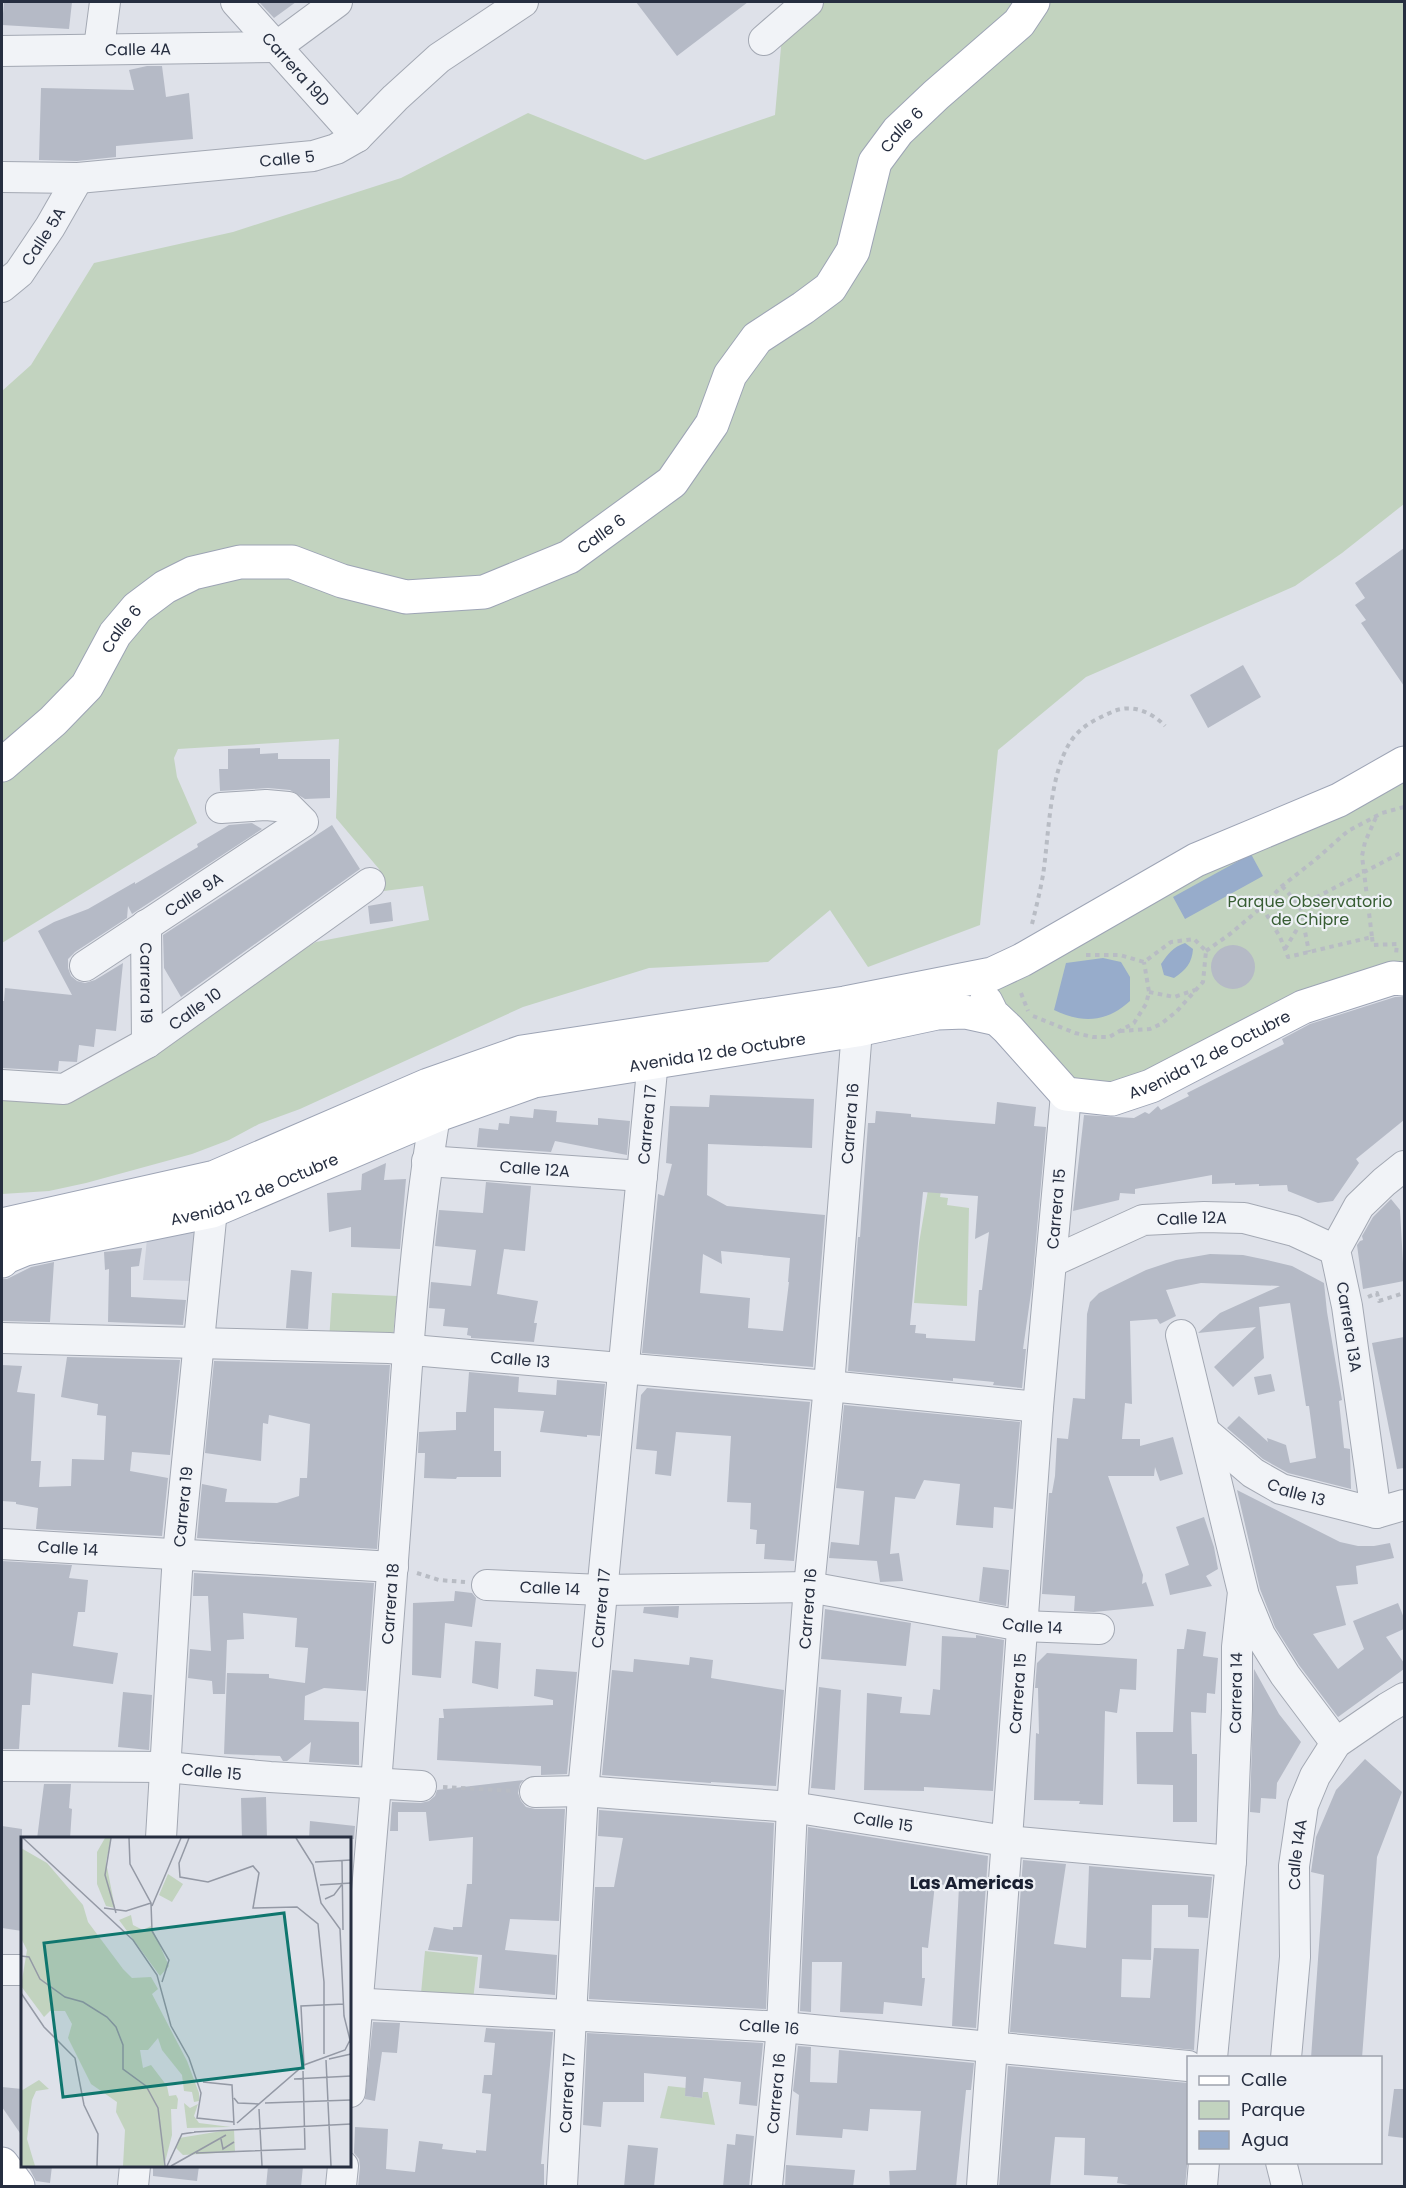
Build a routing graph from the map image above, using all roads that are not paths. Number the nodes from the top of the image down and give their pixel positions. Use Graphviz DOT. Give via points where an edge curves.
graph roads {
  1 [pos="105,2"];
  2 [pos="236,2"];
  3 [pos="337,2"];
  4 [pos="808,2"];
  5 [pos="1033,2"];
  6 [pos="506,7"];
  7 [pos="764,40"];
  8 [pos="276,47"];
  9 [pos="99,48"];
  10 [pos="2,51"];
  11 [pos="357,137"];
  12 [pos="2,177"];
  13 [pos="78,178"];
  14 [pos="2,287"];
  15 [pos="1404,763"];
  16 [pos="2,765"];
  17 [pos="221,808"];
  18 [pos="370,883"];
  19 [pos="146,925"];
  20 [pos="85,966"];
  21 [pos="992,974"];
  22 [pos="1404,979"];
  23 [pos="997,1019"];
  24 [pos="857,1030"];
  25 [pos="147,1043"];
  26 [pos="654,1047"];
  27 [pos="2,1085"];
  28 [pos="1066,1094"];
  29 [pos="435,1116"];
  30 [pos="427,1161"];
  31 [pos="1404,1166"];
  32 [pos="642,1176"];
  33 [pos="215,1177"];
  34 [pos="212,1211"];
  35 [pos="2,1225"];
  36 [pos="1335,1250"];
  37 [pos="2,1261"];
  38 [pos="1051,1262"];
  39 [pos="1181,1335"];
  40 [pos="2,1338"];
  41 [pos="199,1343"];
  42 [pos="408,1350"];
  43 [pos="624,1368"];
  44 [pos="829,1386"];
  45 [pos="1038,1407"];
  46 [pos="1204,1432"];
  47 [pos="1390,1509"];
  48 [pos="2,1544"];
  49 [pos="178,1554"];
  50 [pos="393,1567"];
  51 [pos="487,1585"];
  52 [pos="809,1587"];
  53 [pos="602,1590"];
  54 [pos="1243,1592"];
  55 [pos="1022,1626"];
  56 [pos="1099,1629"];
  57 [pos="1404,1698"];
  58 [pos="1336,1743"];
  59 [pos="2,1766"];
  60 [pos="166,1767"];
  61 [pos="375,1783"];
  62 [pos="421,1786"];
  63 [pos="583,1791"];
  64 [pos="535,1792"];
  65 [pos="792,1807"];
  66 [pos="161,1837"];
  67 [pos="1006,1841"];
  68 [pos="1231,1861"];
  69 [pos="2,1970"];
  70 [pos="21,1971"];
  71 [pos="353,2003"];
  72 [pos="571,2014"];
  73 [pos="782,2027"];
  74 [pos="993,2048"];
  75 [pos="1212,2056"];
  76 [pos="1286,2056"];
  77 [pos="351,2062"];
  78 [pos="1187,2066"];
  79 [pos="2,2164"];
  80 [pos="1204,2164"];
  81 [pos="1281,2164"];
  82 [pos="135,2167"];
  83 [pos="343,2167"];
  84 [pos="18,2187"];
  85 [pos="133,2187"];
  86 [pos="341,2187"];
  87 [pos="562,2187"];
  88 [pos="767,2187"];
  89 [pos="982,2187"];
  90 [pos="1202,2187"];
  91 [pos="1287,2187"];
  1 -- 9 [label="street"];
  2 -- 8 [label="street, Carrera 19D"];
  3 -- 8 [label="street"];
  4 -- 7 [label="street"];
  5 -- 16 [label="main road, Calle 6" via="1019,23 898,131 875,162 853,252 830,288 757,338 730,375 712,424 672,482 569,557 484,592 406,597 342,582 292,562 240,562 193,573 136,608 116,634 87,686"];
  6 -- 11 [label="street, Calle 5" via="439,58"];
  8 -- 9 [label="street, Calle 4A"];
  8 -- 11 [label="street, Carrera 19D"];
  9 -- 10 [label="street, Calle 4A"];
  11 -- 13 [label="street, Calle 5" via="313,156"];
  12 -- 13 [label="street, Calle 5"];
  13 -- 14 [label="street, Calle 5A" via="19,273"];
  15 -- 21 [label="main road, Avenida 12 de Octubre" via="1339,800 1196,860 1023,974"];
  17 -- 19 [label="street, Calle 9A" via="288,807 303,822"];
  18 -- 25 [label="street, Calle 10"];
  19 -- 20 [label="street, Calle 9A"];
  19 -- 25 [label="street, Carrera 19"];
  21 -- 23 [label="main road" via="986,1002"];
  21 -- 26 [label="main road, Avenida 12 de Octubre"];
  22 -- 28 [label="main road, Avenida 12 de Octubre" via="1394,978 1303,1008 1151,1086 1112,1099"];
  23 -- 24 [label="main road, Avenida 12 de Octubre" via="965,1012 937,1013"];
  23 -- 28 [label="main road"];
  24 -- 26 [label="main road, Avenida 12 de Octubre"];
  24 -- 44 [label="street, Carrera 16"];
  25 -- 27 [label="street, Calle 10" via="64,1089"];
  26 -- 29 [label="main road, Avenida 12 de Octubre" via="534,1081"];
  26 -- 32 [label="street, Carrera 17"];
  26 -- 33 [label="main road, Avenida 12 de Octubre" via="522,1052 428,1085"];
  28 -- 38 [label="street, Carrera 15"];
  29 -- 30 [label="street, Carrera 18"];
  29 -- 34 [label="main road, Avenida 12 de Octubre"];
  30 -- 32 [label="street, Calle 12A"];
  30 -- 42 [label="street, Carrera 18"];
  31 -- 36 [label="street" via="1359,1206"];
  32 -- 43 [label="street, Carrera 17"];
  33 -- 34 [label="street, Carrera 19"];
  33 -- 35 [label="main road, Avenida 12 de Octubre"];
  34 -- 37 [label="main road, Avenida 12 de Octubre" via="25,1249"];
  34 -- 41 [label="street, Carrera 19"];
  36 -- 38 [label="street, Calle 12A" via="1294,1231 1244,1218 1204,1216 1143,1220"];
  36 -- 47 [label="street, Carrera 13A"];
  38 -- 45 [label="street, Carrera 15"];
  39 -- 46 [label="street, Carrera 14"];
  40 -- 41 [label="street, Calle 13"];
  41 -- 42 [label="street, Calle 13"];
  41 -- 49 [label="street, Carrera 19"];
  42 -- 43 [label="street, Calle 13"];
  42 -- 50 [label="street, Carrera 18"];
  43 -- 44 [label="street, Calle 13"];
  43 -- 53 [label="street, Carrera 17"];
  44 -- 45 [label="street, Calle 13"];
  44 -- 52 [label="street, Carrera 16"];
  45 -- 55 [label="street, Carrera 15"];
  46 -- 47 [label="street, Calle 13" via="1253,1473 1281,1489"];
  46 -- 54 [label="street, Carrera 14"];
  48 -- 49 [label="street, Calle 14"];
  49 -- 50 [label="street, Calle 14"];
  49 -- 60 [label="street, Carrera 19"];
  50 -- 61 [label="street, Carrera 18"];
  51 -- 53 [label="street, Calle 14"];
  52 -- 53 [label="street, Calle 14"];
  52 -- 55 [label="street, Calle 14"];
  52 -- 65 [label="street, Carrera 16"];
  53 -- 63 [label="street, Carrera 17"];
  54 -- 58 [label="street" via="1260,1635"];
  54 -- 68 [label="street, Carrera 14" via="1237,1647"];
  55 -- 56 [label="street, Calle 14"];
  55 -- 67 [label="street, Carrera 15"];
  57 -- 58 [label="street, Calle 14A"];
  58 -- 76 [label="street, Calle 14A" via="1315,1776 1303,1805 1294,1866 1295,1957"];
  59 -- 60 [label="street, Calle 15"];
  60 -- 61 [label="street, Calle 15"];
  60 -- 66 [label="street, Carrera 19"];
  61 -- 62 [label="street, Calle 15"];
  61 -- 71 [label="street, Carrera 18"];
  63 -- 64 [label="street, Calle 15"];
  63 -- 65 [label="street, Calle 15"];
  63 -- 72 [label="street, Carrera 17"];
  65 -- 67 [label="street, Calle 15"];
  65 -- 73 [label="street, Carrera 16"];
  67 -- 68 [label="street, Calle 15"];
  67 -- 74 [label="street, Carrera 15"];
  68 -- 75 [label="street, Carrera 14"];
  69 -- 70 [label="street"];
  71 -- 72 [label="street, Calle 16"];
  71 -- 77 [label="street, Carrera 18"];
  72 -- 73 [label="street, Calle 16"];
  72 -- 87 [label="street, Carrera 17"];
  73 -- 74 [label="street, Calle 16"];
  73 -- 88 [label="street, Carrera 16"];
  74 -- 78 [label="street, Calle 16"];
  74 -- 89 [label="street, Carrera 15"];
  79 -- 84 [label="main road"];
  80 -- 90 [label="street"];
  81 -- 91 [label="street"];
  82 -- 85 [label="street"];
  83 -- 86 [label="street"];
}
